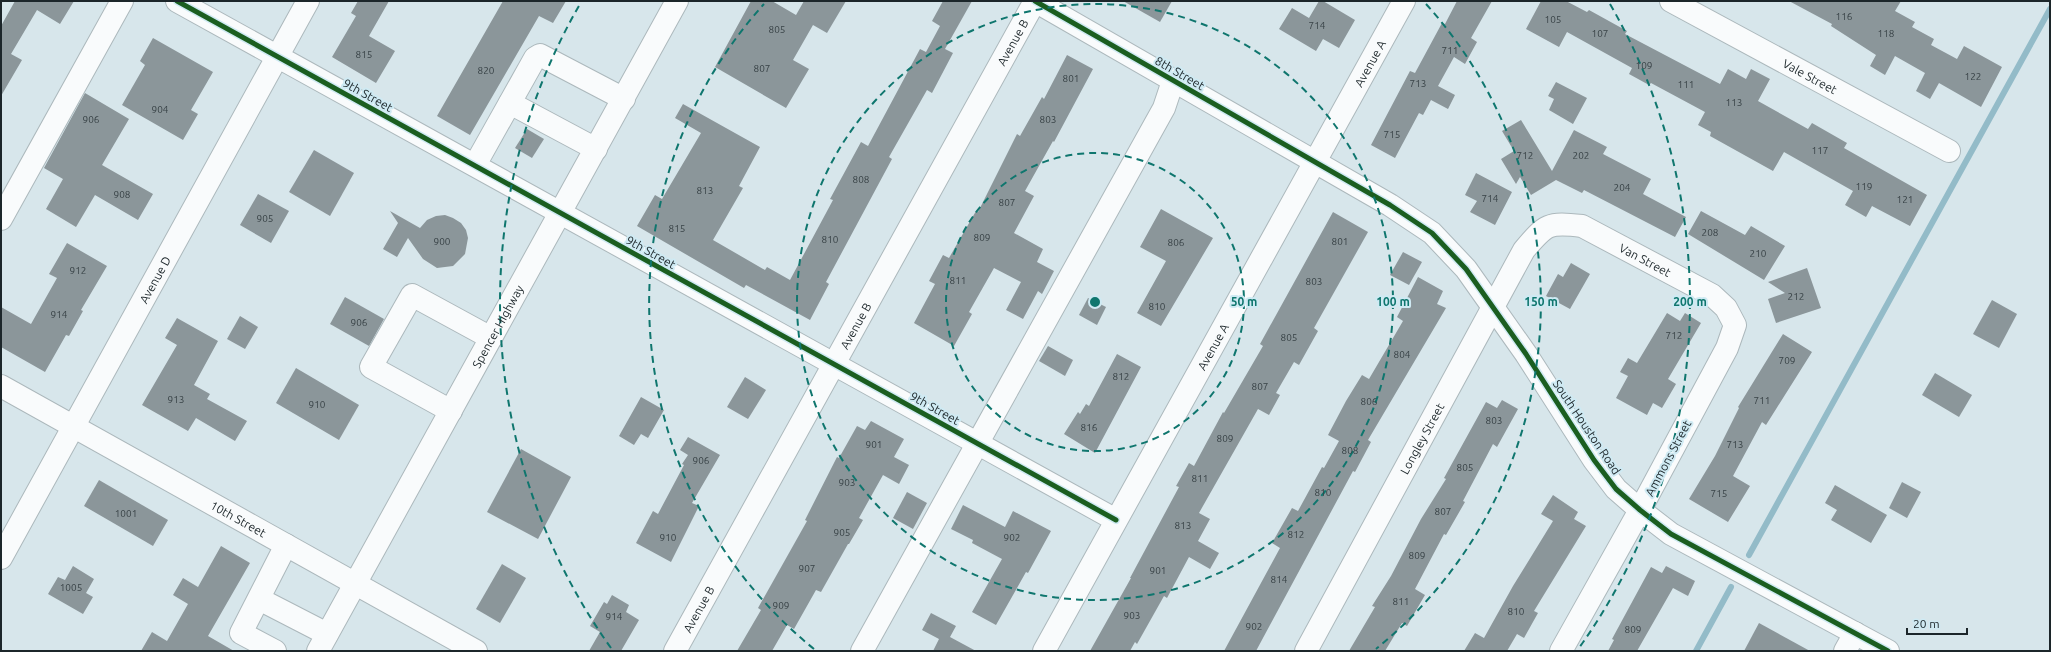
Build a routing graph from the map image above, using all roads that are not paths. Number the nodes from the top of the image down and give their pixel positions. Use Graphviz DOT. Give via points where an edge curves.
graph roads {
  1 [pos="122,1"];
  2 [pos="177,1"];
  3 [pos="308,1"];
  4 [pos="677,1"];
  5 [pos="1035,1"];
  6 [pos="1404,1"];
  7 [pos="1671,1"];
  8 [pos="278,57"];
  9 [pos="1174,81"];
  10 [pos="624,99"];
  11 [pos="510,103"];
  12 [pos="596,149"];
  13 [pos="1948,152"];
  14 [pos="1315,163"];
  15 [pos="474,166"];
  16 [pos="560,213"];
  17 [pos="1,219"];
  18 [pos="1542,229"];
  19 [pos="1494,307"];
  20 [pos="1735,325"];
  21 [pos="491,338"];
  22 [pos="834,364"];
  23 [pos="1,386"];
  24 [pos="451,412"];
  25 [pos="74,426"];
  26 [pos="977,443"];
  27 [pos="1640,510"];
  28 [pos="1116,520"];
  29 [pos="286,545"];
  30 [pos="1,558"];
  31 [pos="355,584"];
  32 [pos="259,599"];
  33 [pos="1850,642"];
  34 [pos="323,643"];
  35 [pos="275,651"];
  36 [pos="476,651"];
  37 [pos="675,651"];
  38 [pos="862,651"];
  39 [pos="1044,651"];
  40 [pos="1306,651"];
  41 [pos="1561,651"];
  42 [pos="1888,651"];
  1 -- 17 [label="street"];
  2 -- 8 [label="street, 9th Street"];
  3 -- 8 [label="street, Avenue D"];
  4 -- 10 [label="street, Spencer Highway"];
  5 -- 9 [label="street, 8th Street"];
  5 -- 22 [label="street, Avenue B"];
  6 -- 14 [label="street, Avenue A"];
  7 -- 13 [label="street, Vale Street"];
  8 -- 15 [label="street, 9th Street"];
  8 -- 25 [label="street, Avenue D"];
  9 -- 14 [label="street, 8th Street"];
  9 -- 26 [label="street" via="1164,108"];
  10 -- 11 [label="street" via="540,55 535,58"];
  10 -- 12 [label="street, Spencer Highway"];
  11 -- 12 [label="street"];
  11 -- 15 [label="street"];
  12 -- 16 [label="street, Spencer Highway"];
  14 -- 19 [label="street, South Houston Road" via="1390,205 1432,233 1466,269"];
  14 -- 28 [label="street, Avenue A"];
  15 -- 16 [label="street, 9th Street"];
  16 -- 21 [label="street, Spencer Highway"];
  16 -- 22 [label="street, 9th Street"];
  18 -- 19 [label="street, Longley Street" via="1524,250"];
  18 -- 20 [label="street, Van Street" via="1561,224 1582,226 1712,296 1726,308"];
  19 -- 27 [label="street, South Houston Road" via="1594,460 1616,489"];
  19 -- 40 [label="street, Longley Street"];
  20 -- 27 [label="street, Ammons Street" via="1728,348"];
  21 -- 24 [label="street, Spencer Highway"];
  21 -- 24 [label="street" via="412,294 371,367"];
  22 -- 26 [label="street, 9th Street"];
  22 -- 37 [label="street, Avenue B"];
  23 -- 25 [label="street, 10th Street"];
  24 -- 31 [label="street, Spencer Highway"];
  25 -- 29 [label="street, 10th Street"];
  25 -- 30 [label="street, Avenue D"];
  26 -- 28 [label="street, 9th Street"];
  26 -- 38 [label="street"];
  27 -- 33 [label="street, South Houston Road" via="1671,534"];
  27 -- 41 [label="street, Ammons Street"];
  28 -- 39 [label="street, Avenue A"];
  29 -- 31 [label="street, 10th Street"];
  29 -- 32 [label="street"];
  31 -- 34 [label="street, Spencer Highway"];
  31 -- 36 [label="street, 10th Street"];
  32 -- 34 [label="street"];
  32 -- 35 [label="street" via="241,633"];
  33 -- 42 [label="street, South Houston Road"];
}
